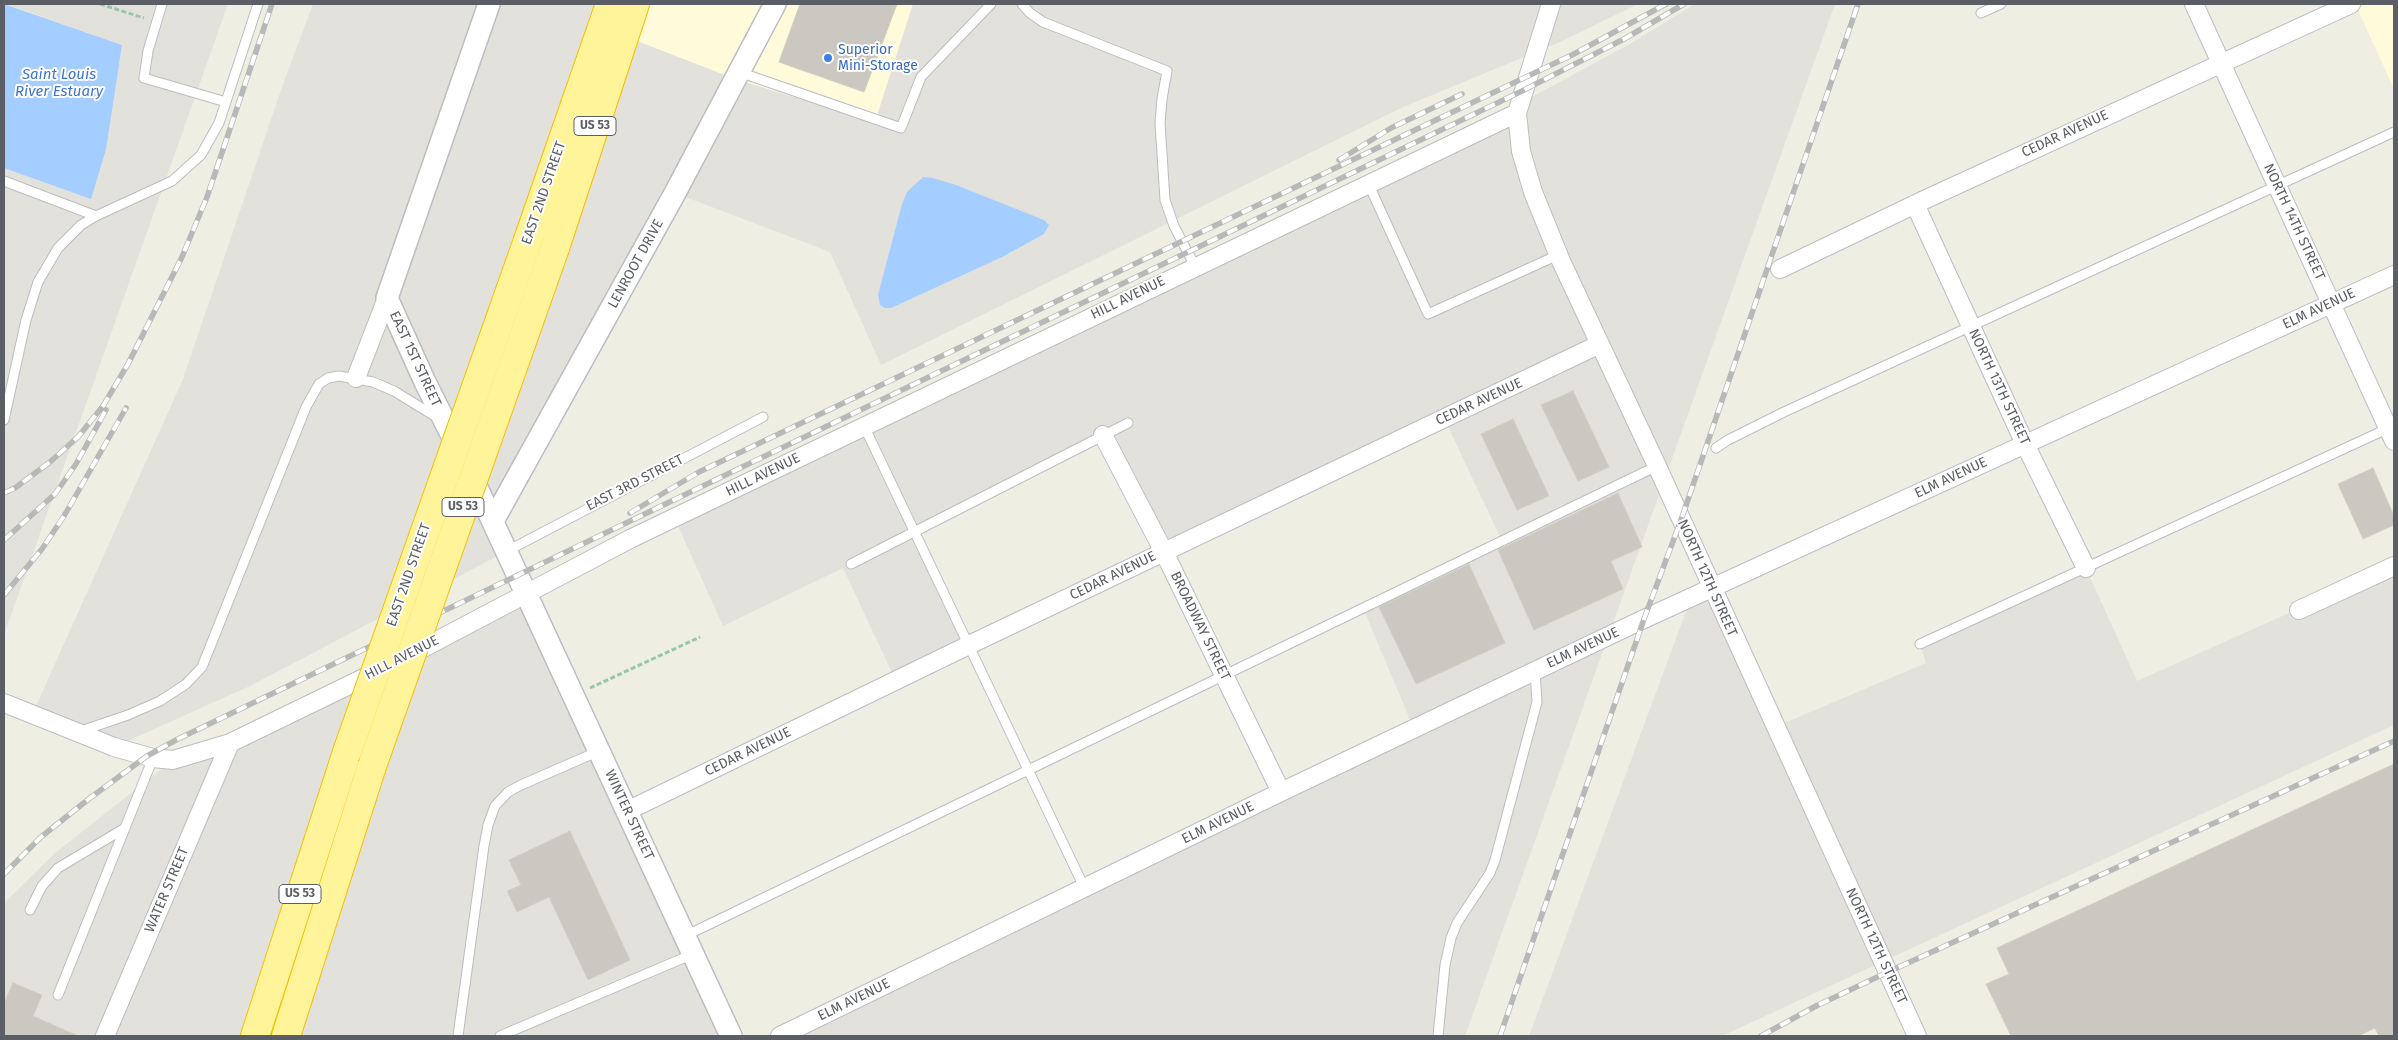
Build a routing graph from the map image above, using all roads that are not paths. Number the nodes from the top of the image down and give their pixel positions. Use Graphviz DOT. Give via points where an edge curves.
graph roads {
  1 [pos="162,4"];
  2 [pos="258,4"];
  3 [pos="489,4"];
  4 [pos="610,4"];
  5 [pos="635,4"];
  6 [pos="775,4"];
  7 [pos="991,4"];
  8 [pos="1022,4"];
  9 [pos="1551,4"];
  10 [pos="2001,4"];
  11 [pos="2194,4"];
  12 [pos="2351,4"];
  13 [pos="1981,13"];
  14 [pos="2221,62"];
  15 [pos="739,72"];
  16 [pos="226,102"];
  17 [pos="1517,113"];
  18 [pos="2394,132"];
  19 [pos="4,181"];
  20 [pos="1368,184"];
  21 [pos="2277,185"];
  22 [pos="1915,204"];
  23 [pos="96,216"];
  24 [pos="1558,255"];
  25 [pos="1195,266"];
  26 [pos="1780,269"];
  27 [pos="2394,275"];
  28 [pos="387,298"];
  29 [pos="2331,304"];
  30 [pos="1971,326"];
  31 [pos="1600,344"];
  32 [pos="356,378"];
  33 [pos="763,417"];
  34 [pos="4,420"];
  35 [pos="1128,423"];
  36 [pos="446,424"];
  37 [pos="864,426"];
  38 [pos="2392,432"];
  39 [pos="1103,435"];
  40 [pos="2025,444"];
  41 [pos="1716,448"];
  42 [pos="1657,466"];
  43 [pos="493,521"];
  44 [pos="914,532"];
  45 [pos="507,551"];
  46 [pos="1164,552"];
  47 [pos="851,564"];
  48 [pos="2394,566"];
  49 [pos="2086,568"];
  50 [pos="1711,589"];
  51 [pos="526,593"];
  52 [pos="2299,610"];
  53 [pos="1920,644"];
  54 [pos="969,645"];
  55 [pos="1535,671"];
  56 [pos="1224,675"];
  57 [pos="4,703"];
  58 [pos="77,733"];
  59 [pos="230,743"];
  60 [pos="599,751"];
  61 [pos="153,758"];
  62 [pos="1028,770"];
  63 [pos="1281,792"];
  64 [pos="627,811"];
  65 [pos="125,828"];
  66 [pos="1085,889"];
  67 [pos="30,910"];
  68 [pos="689,945"];
  69 [pos="58,995"];
  70 [pos="105,1036"];
  71 [pos="256,1036"];
  72 [pos="286,1036"];
  73 [pos="458,1036"];
  74 [pos="500,1036"];
  75 [pos="731,1036"];
  76 [pos="780,1036"];
  77 [pos="1438,1036"];
  78 [pos="1917,1036"];
  1 -- 16 [label="lane" via="144,78"];
  2 -- 16 [label="lane"];
  3 -- 28 [label="street, EAST 1ST STREET"];
  4 -- 71 [label="highway, EAST 2ND STREET / US 53, bridge" via="347,752"];
  5 -- 72 [label="highway, EAST 2ND STREET / US 53, bridge" via="555,248 372,766"];
  6 -- 15 [label="street, LENROOT DRIVE"];
  7 -- 15 [label="lane" via="921,76 901,128"];
  8 -- 25 [label="lane" via="1043,22 1167,71 1160,123 1166,200 1174,226"];
  9 -- 17 [label="street"];
  10 -- 13 [label="lane"];
  11 -- 14 [label="street, NORTH 14TH STREET"];
  12 -- 14 [label="street, CEDAR AVENUE"];
  14 -- 21 [label="street, NORTH 14TH STREET"];
  14 -- 22 [label="street, CEDAR AVENUE"];
  15 -- 43 [label="street, LENROOT DRIVE"];
  16 -- 23 [label="lane" via="209,143 194,164 166,184"];
  17 -- 20 [label="street, HILL AVENUE"];
  17 -- 24 [label="street, NORTH 12TH STREET" via="1524,165"];
  18 -- 21 [label="lane"];
  19 -- 23 [label="lane"];
  20 -- 24 [label="lane" via="1428,314"];
  20 -- 25 [label="street, HILL AVENUE"];
  21 -- 29 [label="street, NORTH 14TH STREET"];
  21 -- 30 [label="lane"];
  22 -- 26 [label="street, CEDAR AVENUE"];
  22 -- 30 [label="street, NORTH 13TH STREET"];
  23 -- 34 [label="lane" via="81,225 58,248 38,282 26,320"];
  24 -- 31 [label="street, NORTH 12TH STREET"];
  25 -- 37 [label="street, HILL AVENUE"];
  27 -- 29 [label="street, ELM AVENUE"];
  28 -- 32 [label="street"];
  28 -- 36 [label="street, EAST 1ST STREET"];
  29 -- 38 [label="street, NORTH 14TH STREET"];
  29 -- 40 [label="street, ELM AVENUE"];
  30 -- 40 [label="street, NORTH 13TH STREET"];
  30 -- 41 [label="lane" via="1784,412"];
  31 -- 42 [label="street, NORTH 12TH STREET"];
  31 -- 46 [label="street, CEDAR AVENUE"];
  32 -- 36 [label="lane" via="394,391"];
  32 -- 58 [label="lane" via="333,377 314,390 196,676 160,701"];
  33 -- 45 [label="lane, EAST 3RD STREET"];
  35 -- 39 [label="lane"];
  36 -- 43 [label="street, EAST 1ST STREET"];
  37 -- 44 [label="lane"];
  37 -- 51 [label="street, HILL AVENUE" via="630,538"];
  38 -- 49 [label="lane"];
  39 -- 44 [label="lane"];
  39 -- 46 [label="street, BROADWAY STREET"];
  40 -- 49 [label="street, NORTH 13TH STREET"];
  40 -- 50 [label="street, ELM AVENUE"];
  42 -- 50 [label="street, NORTH 12TH STREET"];
  42 -- 56 [label="lane"];
  43 -- 45 [label="street, EAST 1ST STREET"];
  44 -- 47 [label="lane"];
  44 -- 54 [label="lane"];
  45 -- 51 [label="street, EAST 1ST STREET"];
  46 -- 54 [label="street, CEDAR AVENUE"];
  46 -- 56 [label="street, BROADWAY STREET"];
  48 -- 52 [label="street"];
  49 -- 53 [label="lane"];
  50 -- 55 [label="street, ELM AVENUE"];
  50 -- 78 [label="street, NORTH 12TH STREET"];
  51 -- 59 [label="street, HILL AVENUE" via="398,661"];
  51 -- 60 [label="street, WINTER STREET"];
  54 -- 62 [label="lane"];
  54 -- 64 [label="street, CEDAR AVENUE"];
  55 -- 63 [label="street, ELM AVENUE"];
  55 -- 77 [label="lane" via="1538,702 1495,860 1451,938"];
  56 -- 62 [label="lane"];
  56 -- 63 [label="street, BROADWAY STREET"];
  57 -- 58 [label="street, HILL AVENUE"];
  58 -- 61 [label="street, HILL AVENUE"];
  59 -- 61 [label="street, HILL AVENUE" via="172,760"];
  59 -- 70 [label="street, WATER STREET"];
  60 -- 64 [label="street, WINTER STREET"];
  60 -- 73 [label="lane" via="515,788 495,806 484,846"];
  61 -- 65 [label="lane"];
  62 -- 66 [label="lane"];
  62 -- 68 [label="lane"];
  63 -- 66 [label="street, ELM AVENUE"];
  64 -- 68 [label="street, WINTER STREET"];
  65 -- 67 [label="lane" via="58,868 42,886"];
  65 -- 69 [label="lane"];
  66 -- 76 [label="street, ELM AVENUE"];
  68 -- 74 [label="lane"];
  68 -- 75 [label="street, WINTER STREET"];
}
